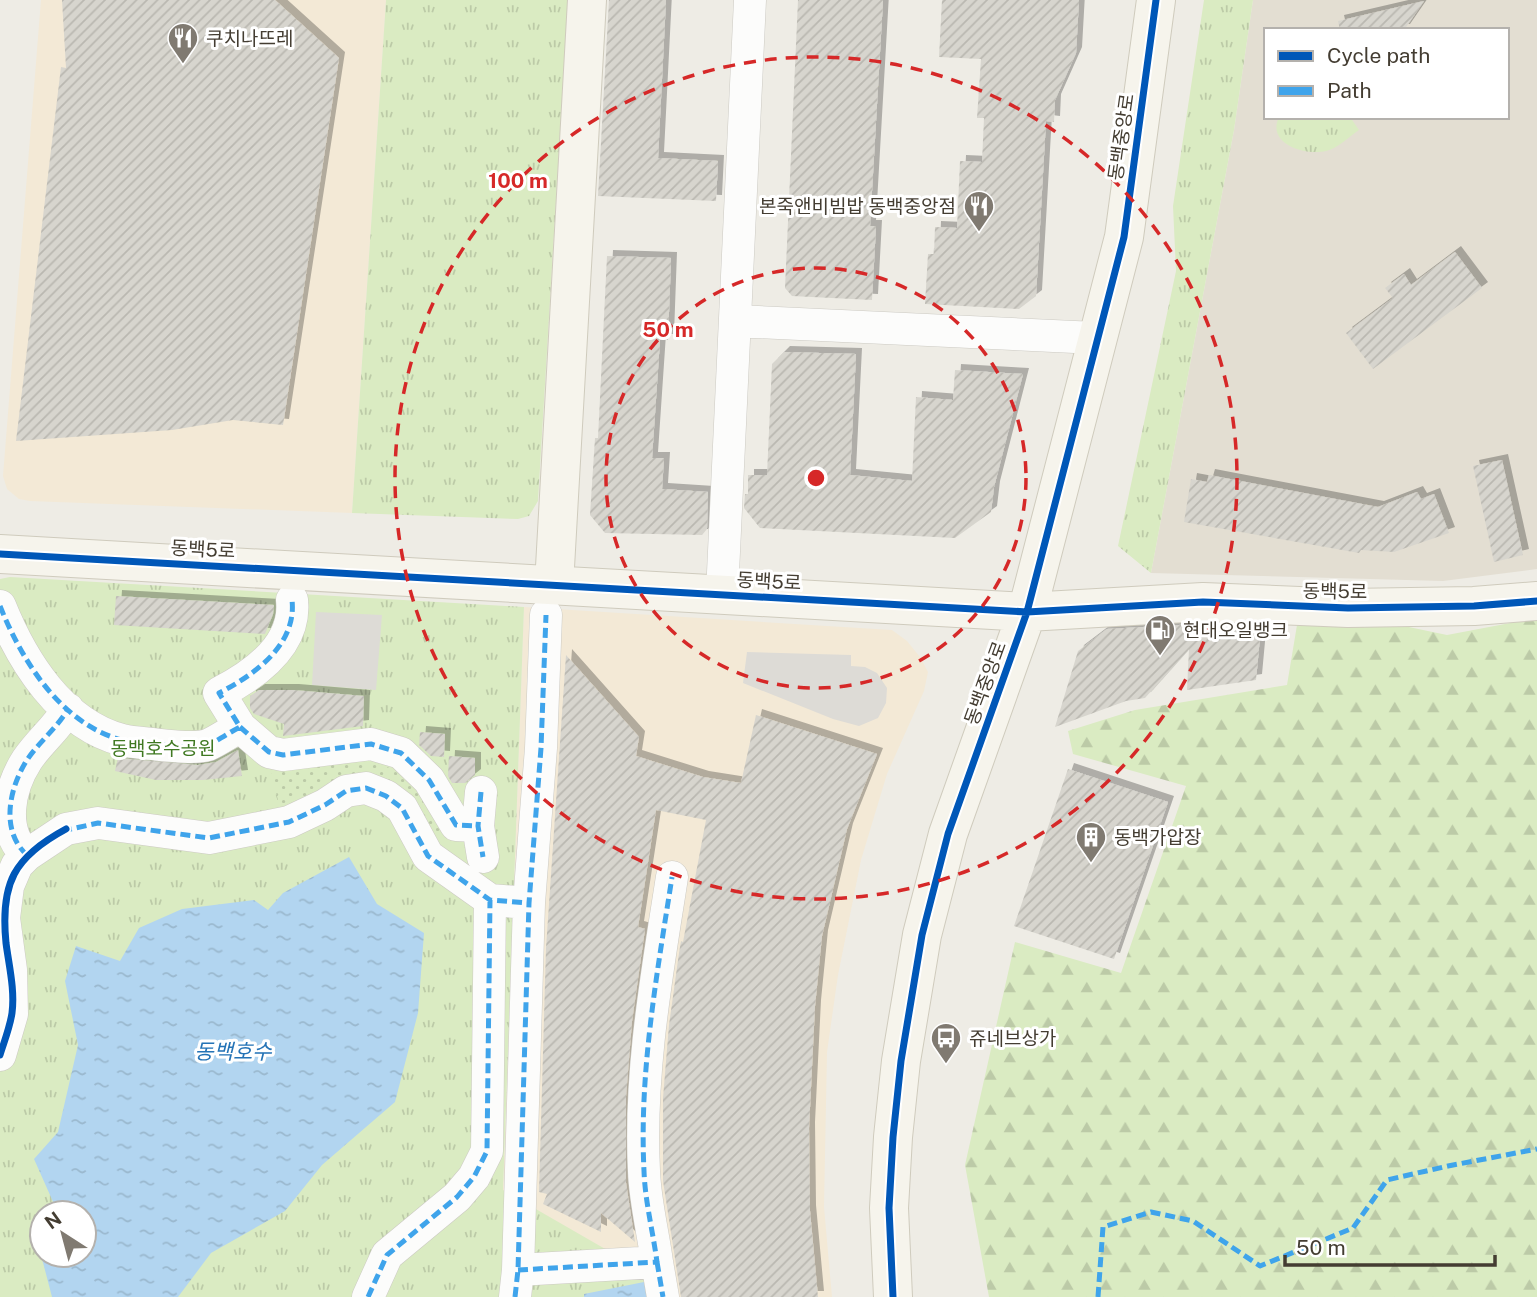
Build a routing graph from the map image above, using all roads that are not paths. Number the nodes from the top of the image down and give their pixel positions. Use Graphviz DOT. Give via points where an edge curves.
graph roads {
  1 [pos="587,0"];
  2 [pos="750,0"];
  3 [pos="1156,0"];
  4 [pos="735,321"];
  5 [pos="1096,338"];
  6 [pos="0,554"];
  7 [pos="722,594"];
  8 [pos="292,600"];
  9 [pos="550,600"];
  10 [pos="1537,601"];
  11 [pos="0,606"];
  12 [pos="1027,612"];
  13 [pos="68,709"];
  14 [pos="240,727"];
  15 [pos="481,792"];
  16 [pos="478,826"];
  17 [pos="27,855"];
  18 [pos="483,857"];
  19 [pos="672,877"];
  20 [pos="490,900"];
  21 [pos="529,903"];
  22 [pos="0,1055"];
  23 [pos="657,1262"];
  24 [pos="516,1284"];
  25 [pos="368,1297"];
  26 [pos="663,1297"];
  27 [pos="893,1297"];
  1 -- 9 [label="street"];
  2 -- 4 [label="street"];
  3 -- 5 [label="street, 동백중앙로" via="1124,237"];
  4 -- 5 [label="street"];
  4 -- 7 [label="street"];
  5 -- 12 [label="street, 동백중앙로"];
  6 -- 9 [label="street, 동백5로"];
  7 -- 9 [label="street, 동백5로"];
  7 -- 12 [label="street, 동백5로"];
  8 -- 14 [label="street" via="292,618 281,646 257,670 219,693"];
  9 -- 21 [label="street"];
  10 -- 12 [label="street, 동백5로" via="1348,608 1203,602"];
  11 -- 13 [label="street" via="38,678"];
  12 -- 27 [label="street, 동백중앙로" via="948,834 922,934 893,1137"];
  13 -- 14 [label="street" via="123,741 167,746 205,746"];
  13 -- 17 [label="street" via="27,760 11,800 8,822 18,847"];
  14 -- 16 [label="street" via="268,752 283,755 371,744 401,753 429,780 456,825"];
  15 -- 16 [label="street"];
  16 -- 18 [label="street"];
  17 -- 20 [label="street" via="66,829 98,823 209,838 277,825 346,791 366,788 402,807 428,856"];
  17 -- 22 [label="street" via="8,886 4,918 12,1014"];
  19 -- 23 [label="street" via="645,1075 644,1173"];
  20 -- 21 [label="street"];
  20 -- 25 [label="street" via="487,1151 457,1198 387,1255"];
  21 -- 24 [label="street"];
  23 -- 24 [label="street"];
  23 -- 26 [label="street"];
}
